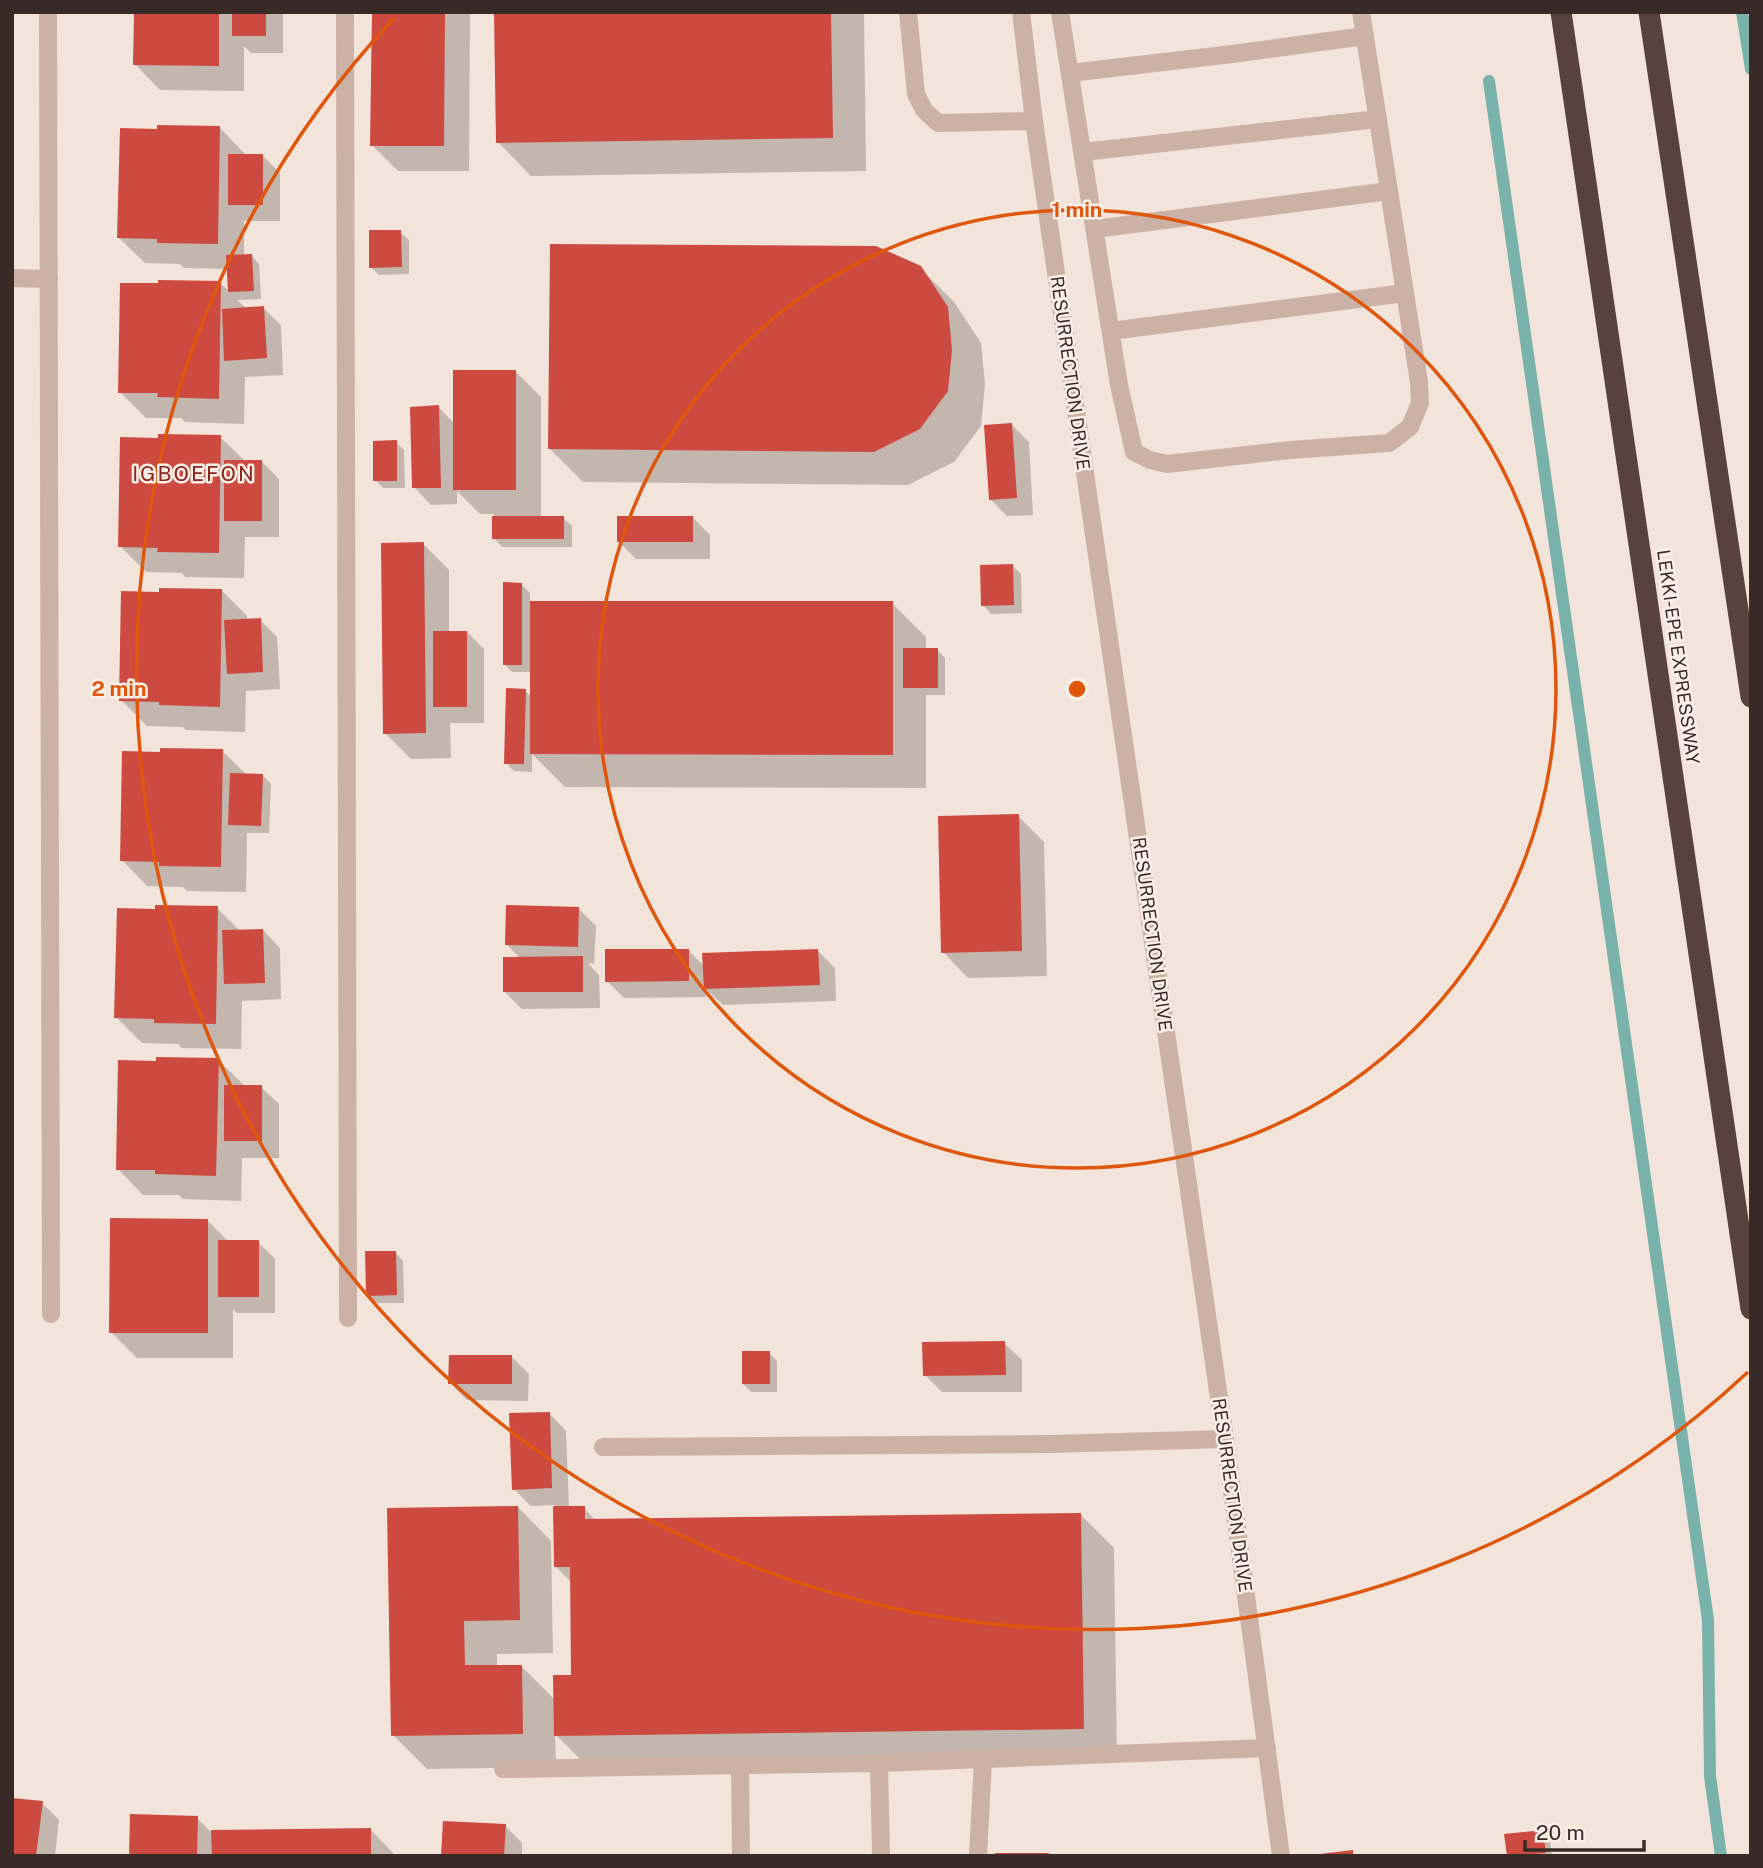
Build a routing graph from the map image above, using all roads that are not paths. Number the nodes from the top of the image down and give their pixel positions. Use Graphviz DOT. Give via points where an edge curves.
graph roads {
  1 [pos="48,12"];
  2 [pos="345,12"];
  3 [pos="908,12"];
  4 [pos="1021,12"];
  5 [pos="1060,12"];
  6 [pos="1361,12"];
  7 [pos="1561,12"];
  8 [pos="1649,12"];
  9 [pos="1365,36"];
  10 [pos="1070,73"];
  11 [pos="1378,118"];
  12 [pos="1034,121"];
  13 [pos="1083,152"];
  14 [pos="1389,191"];
  15 [pos="1095,229"];
  16 [pos="12,278"];
  17 [pos="49,279"];
  18 [pos="1405,293"];
  19 [pos="1111,331"];
  20 [pos="1751,697"];
  21 [pos="1751,1309"];
  22 [pos="51,1314"];
  23 [pos="348,1318"];
  24 [pos="1225,1439"];
  25 [pos="603,1447"];
  26 [pos="1267,1748"];
  27 [pos="983,1760"];
  28 [pos="879,1763"];
  29 [pos="740,1765"];
  30 [pos="502,1769"];
  31 [pos="741,1856"];
  32 [pos="881,1856"];
  33 [pos="978,1856"];
  34 [pos="1281,1856"];
  1 -- 17 [label="street"];
  2 -- 23 [label="street"];
  3 -- 12 [label="street" via="916,94 924,110 938,122"];
  4 -- 12 [label="street, RESURRECTION DRIVE"];
  5 -- 10 [label="street"];
  6 -- 9 [label="street"];
  7 -- 21 [label="highway, LEKKI-EPE EXPRESSWAY"];
  8 -- 20 [label="highway"];
  9 -- 10 [label="street"];
  9 -- 11 [label="street"];
  10 -- 13 [label="street"];
  11 -- 13 [label="street"];
  11 -- 14 [label="street"];
  12 -- 24 [label="street, RESURRECTION DRIVE"];
  13 -- 15 [label="street"];
  14 -- 15 [label="street"];
  14 -- 18 [label="street"];
  15 -- 19 [label="street"];
  16 -- 17 [label="street"];
  17 -- 22 [label="street"];
  18 -- 19 [label="street"];
  18 -- 19 [label="street" via="1420,403 1410,427 1389,443 1167,464 1150,460 1134,452"];
  24 -- 25 [label="street"];
  24 -- 26 [label="street, RESURRECTION DRIVE"];
  26 -- 27 [label="street"];
  26 -- 34 [label="street, RESURRECTION DRIVE"];
  27 -- 28 [label="street"];
  27 -- 33 [label="street"];
  28 -- 29 [label="street"];
  28 -- 32 [label="street"];
  29 -- 30 [label="street"];
  29 -- 31 [label="street"];
}
